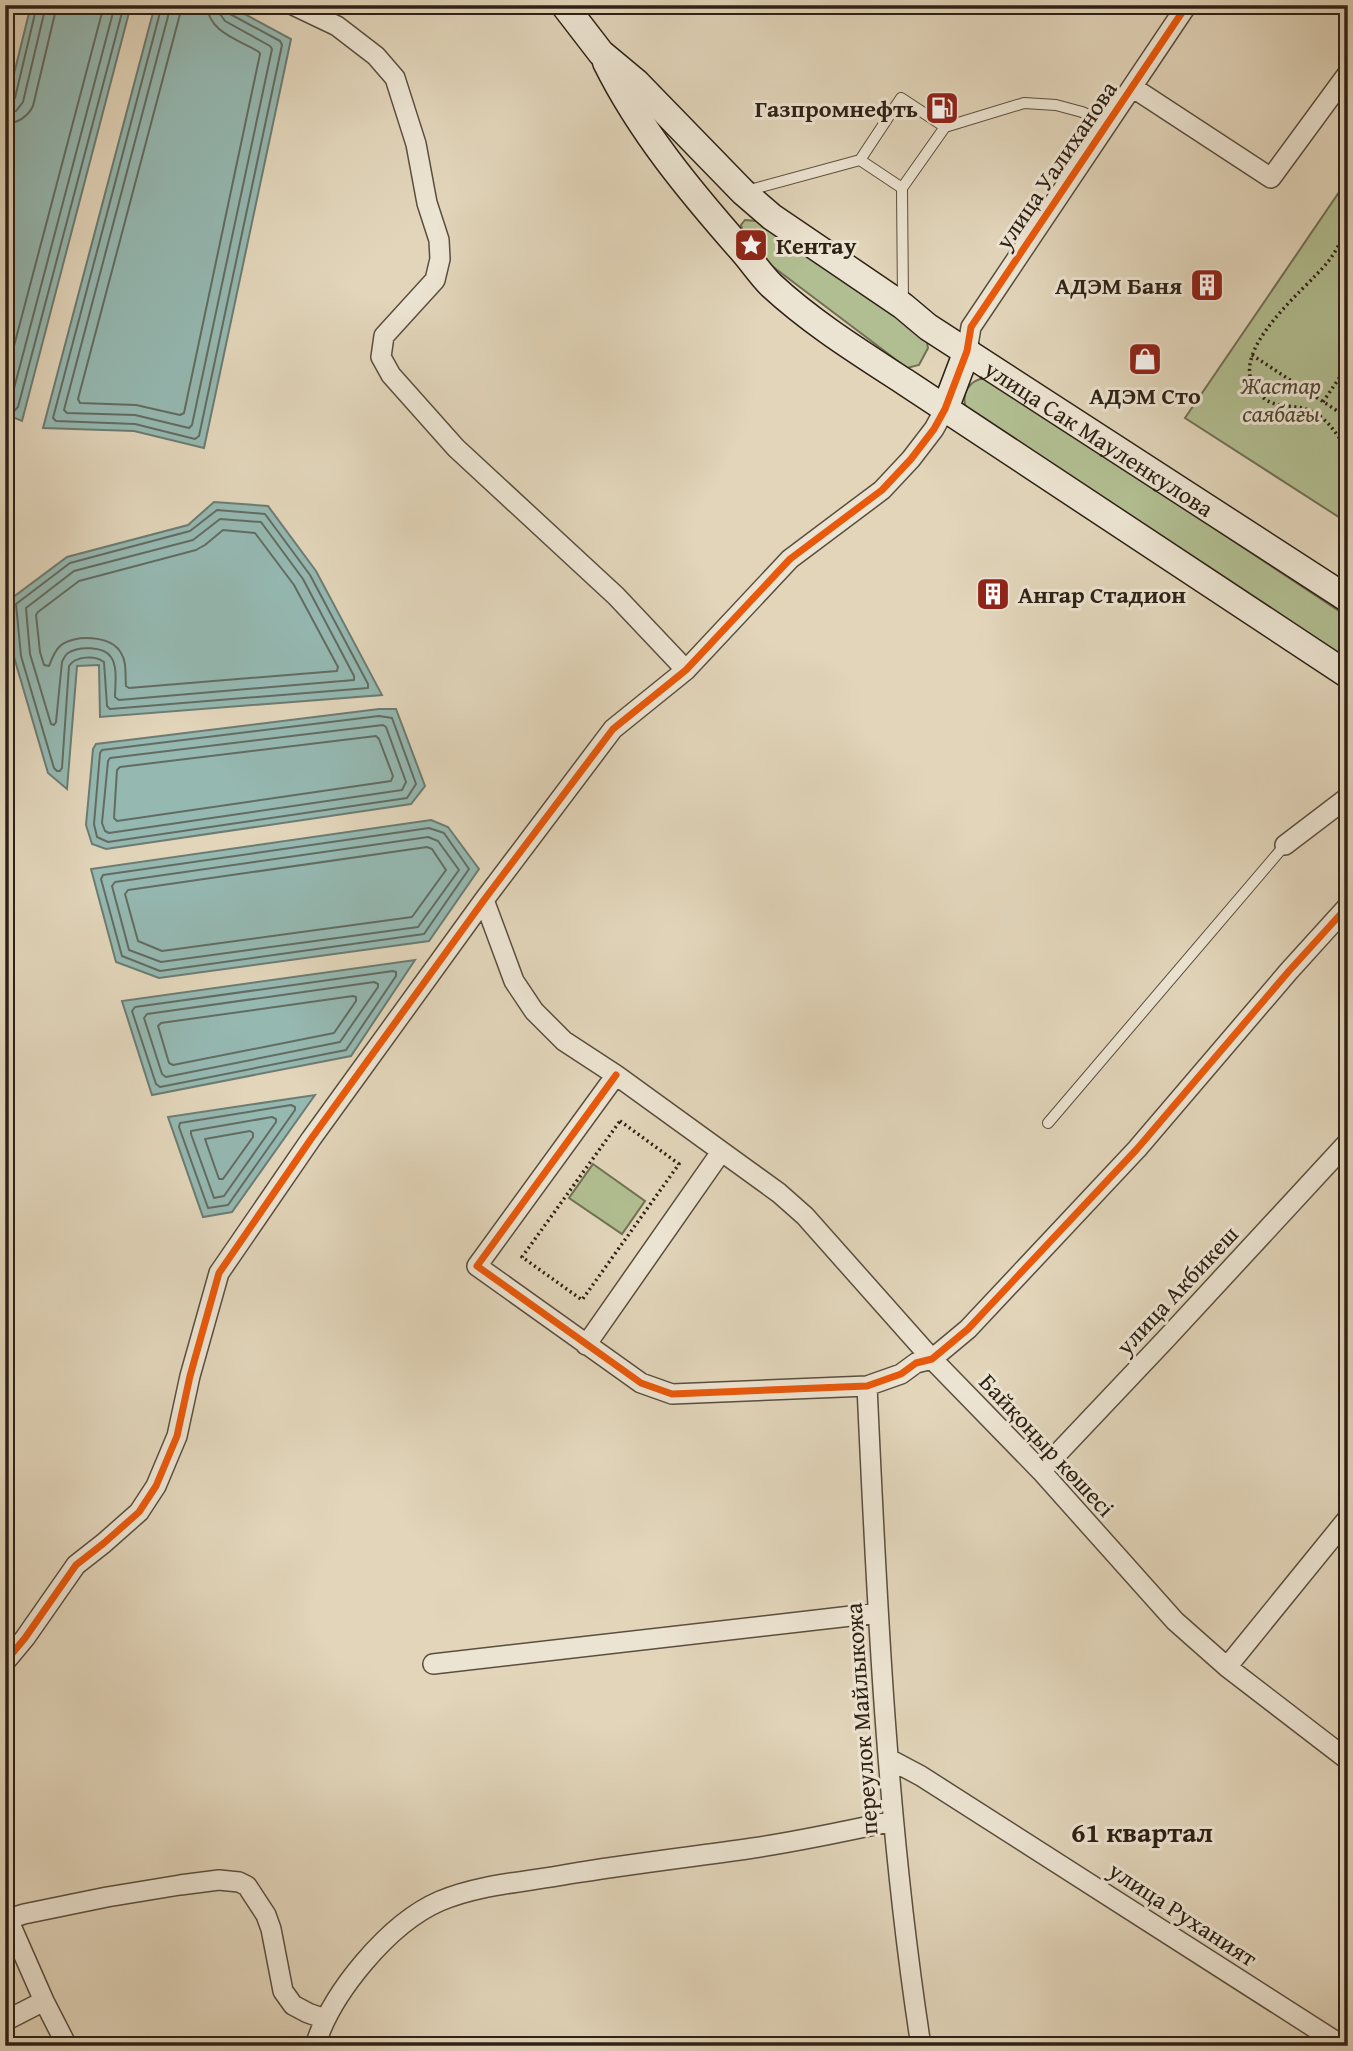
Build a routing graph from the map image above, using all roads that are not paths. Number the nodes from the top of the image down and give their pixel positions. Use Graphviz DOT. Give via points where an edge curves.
graph roads {
  1 [pos="293,5"];
  2 [pos="564,5"];
  3 [pos="1187,5"];
  4 [pos="601,53"];
  5 [pos="1348,73"];
  6 [pos="1132,87"];
  7 [pos="1107,124"];
  8 [pos="945,127"];
  9 [pos="860,160"];
  10 [pos="902,188"];
  11 [pos="743,192"];
  12 [pos="903,306"];
  13 [pos="967,351"];
  14 [pos="945,409"];
  15 [pos="1348,599"];
  16 [pos="686,670"];
  17 [pos="1348,675"];
  18 [pos="1348,797"];
  19 [pos="1285,845"];
  20 [pos="484,900"];
  21 [pos="1348,906"];
  22 [pos="615,1075"];
  23 [pos="1048,1123"];
  24 [pos="1348,1142"];
  25 [pos="721,1152"];
  26 [pos="586,1345"];
  27 [pos="932,1359"];
  28 [pos="867,1386"];
  29 [pos="1041,1471"];
  30 [pos="1348,1518"];
  31 [pos="877,1613"];
  32 [pos="5,1662"];
  33 [pos="433,1664"];
  34 [pos="1227,1667"];
  35 [pos="889,1759"];
  36 [pos="1348,1760"];
  37 [pos="893,1821"];
  38 [pos="7,1919"];
  39 [pos="44,2001"];
  40 [pos="325,2019"];
  41 [pos="5,2021"];
  42 [pos="67,2046"];
  43 [pos="314,2046"];
  44 [pos="921,2046"];
  45 [pos="1343,2046"];
  1 -- 16 [label="street" via="337,26 376,56 395,78 416,144 440,259 435,280 384,336 381,357 391,375 456,448 616,596"];
  2 -- 4 [label="main road, улица Сак Мауленкулова"];
  3 -- 6 [label="street, улица Уалиханова"];
  4 -- 11 [label="main road, улица Сак Мауленкулова" via="637,83"];
  4 -- 14 [label="main road, улица Сак Мауленкулова" via="623,96 663,155 770,284 836,338"];
  5 -- 6 [label="street" via="1271,178"];
  6 -- 7 [label="street, улица Уалиханова"];
  7 -- 8 [label="lane" via="1056,105 1024,103"];
  7 -- 13 [label="street, улица Уалиханова" via="971,327"];
  8 -- 9 [label="lane" via="901,97"];
  8 -- 10 [label="lane"];
  9 -- 10 [label="lane"];
  9 -- 11 [label="lane"];
  10 -- 12 [label="lane"];
  11 -- 12 [label="main road, улица Сак Мауленкулова" via="772,217"];
  12 -- 13 [label="main road, улица Сак Мауленкулова"];
  13 -- 14 [label="main road"];
  13 -- 15 [label="main road, улица Сак Мауленкулова"];
  14 -- 16 [label="street" via="911,459 882,491 790,559"];
  14 -- 17 [label="main road, улица Сак Мауленкулова"];
  16 -- 20 [label="street" via="613,729"];
  18 -- 19 [label="street"];
  19 -- 23 [label="lane"];
  20 -- 22 [label="street, Байқоңыр көшесі" via="514,981 534,1011 564,1041"];
  20 -- 32 [label="street" via="219,1273 177,1436 156,1486 139,1512 76,1565"];
  21 -- 27 [label="street" via="1137,1149 968,1329"];
  22 -- 25 [label="street, Байқоңыр көшесі"];
  22 -- 26 [label="street" via="477,1266"];
  24 -- 29 [label="street, улица Акбикеш"];
  25 -- 26 [label="street"];
  25 -- 27 [label="street, Байқоңыр көшесі" via="806,1216"];
  26 -- 28 [label="street" via="641,1383 672,1394"];
  27 -- 28 [label="street"];
  27 -- 29 [label="street, Байқоңыр көшесі"];
  28 -- 31 [label="street, переулок Майлыкожа"];
  29 -- 34 [label="street, Байқоңыр көшесі" via="1175,1621"];
  30 -- 34 [label="street"];
  31 -- 33 [label="street"];
  31 -- 35 [label="street, переулок Майлыкожа"];
  34 -- 36 [label="street, Байқоңыр көшесі"];
  35 -- 37 [label="street, переулок Майлыкожа"];
  35 -- 45 [label="street, улица Руханият"];
  37 -- 40 [label="street" via="753,1848 467,1892 438,1902 379,1945"];
  37 -- 44 [label="street, переулок Майлыкожа"];
  38 -- 39 [label="street"];
  38 -- 40 [label="street" via="168,1887 239,1882 247,1886 266,1914 283,1991 293,2005"];
  39 -- 41 [label="street"];
  39 -- 42 [label="street"];
  40 -- 43 [label="street"];
}
